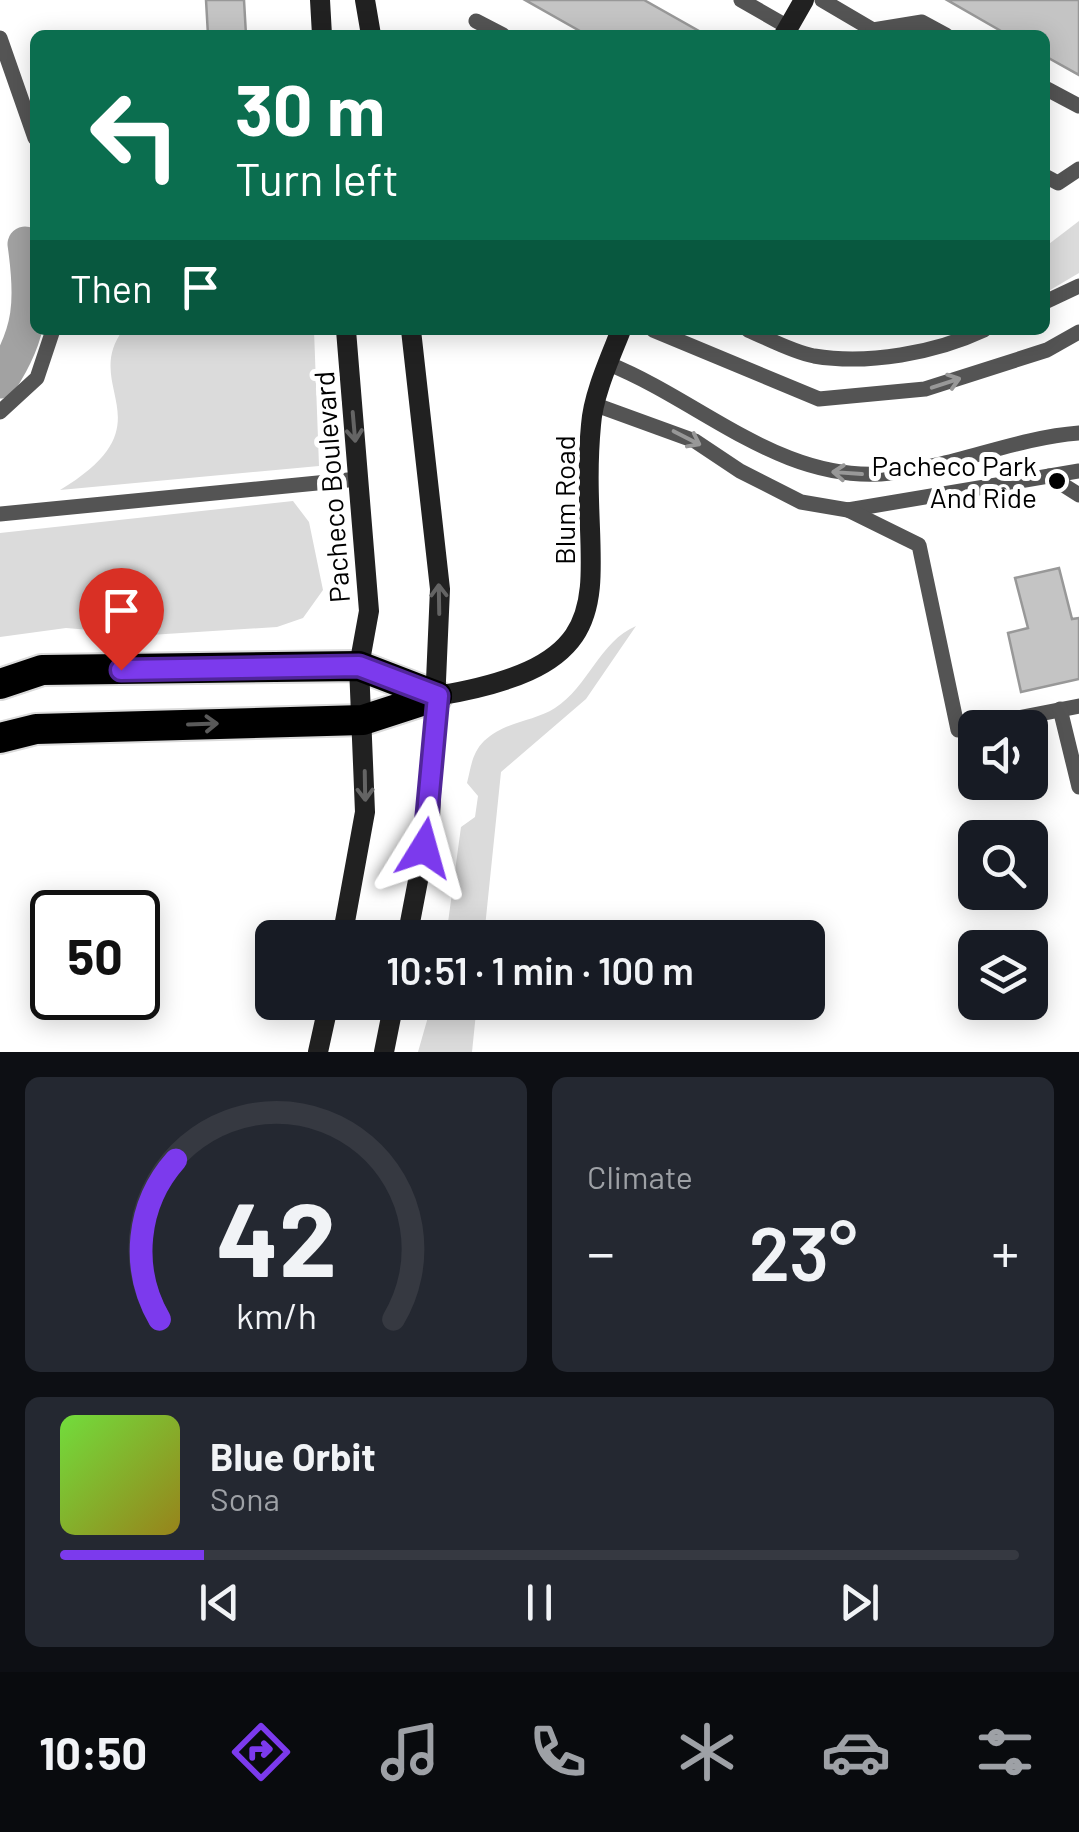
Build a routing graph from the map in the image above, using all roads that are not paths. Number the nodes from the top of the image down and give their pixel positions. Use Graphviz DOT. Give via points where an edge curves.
graph roads {
  1 [pos="320,0"];
  2 [pos="365,0"];
  3 [pos="741,0"];
  4 [pos="804,0"];
  5 [pos="822,0"];
  6 [pos="476,21"];
  7 [pos="322,30"];
  8 [pos="370,30"];
  9 [pos="493,30"];
  10 [pos="785,30"];
  11 [pos="787,30"];
  12 [pos="871,30"];
  13 [pos="884,30"];
  14 [pos="937,30"];
  15 [pos="0,38"];
  16 [pos="1050,91"];
  17 [pos="1079,106"];
  18 [pos="30,124"];
  19 [pos="1079,168"];
  20 [pos="1050,179"];
  21 [pos="1079,286"];
  22 [pos="1050,300"];
  23 [pos="1079,332"];
  24 [pos="51,335"];
  25 [pos="346,335"];
  26 [pos="412,335"];
  27 [pos="618,335"];
  28 [pos="665,335"];
  29 [pos="760,335"];
  30 [pos="968,335"];
  31 [pos="609,364"];
  32 [pos="596,405"];
  33 [pos="0,412"];
  34 [pos="1079,433"];
  35 [pos="1079,471"];
  36 [pos="1048,476"];
  37 [pos="358,479"];
  38 [pos="1079,495"];
  39 [pos="848,510"];
  40 [pos="0,514"];
  41 [pos="359,666"];
  42 [pos="0,684"];
  43 [pos="438,696"];
  44 [pos="1079,706"];
  45 [pos="1060,710"];
  46 [pos="363,720"];
  47 [pos="0,738"];
  48 [pos="1079,787"];
  49 [pos="345,920"];
  50 [pos="410,920"];
  51 [pos="325,1020"];
  52 [pos="390,1020"];
  53 [pos="318,1052"];
  54 [pos="384,1052"];
  1 -- 7 [label="main road"];
  2 -- 8 [label="main road"];
  3 -- 10 [label="lane"];
  4 -- 11 [label="main road"];
  5 -- 12 [label="lane"];
  6 -- 9 [label="lane"];
  13 -- 14 [label="lane" via="922,22"];
  15 -- 18 [label="lane"];
  16 -- 17 [label="lane"];
  19 -- 20 [label="lane" via="1058,183"];
  21 -- 22 [label="lane"];
  28 -- 23 [label="lane, one-way" via="819,399 925,389 1048,350"];
  24 -- 33 [label="lane" via="37,378"];
  25 -- 37 [label="main road, Pacheco Boulevard, one-way"];
  43 -- 26 [label="main road, one-way" via="440,589"];
  27 -- 31 [label="main road, Blum Road"];
  29 -- 30 [label="lane" via="812,356 861,359"];
  31 -- 32 [label="main road, Blum Road"];
  34 -- 31 [label="lane, one-way" via="890,473 840,474 740,436 661,385"];
  32 -- 39 [label="lane, one-way" via="696,441 801,502"];
  32 -- 43 [label="main road, Blum Road" via="590,423 592,579 577,638 511,680"];
  35 -- 36 [label="lane"];
  36 -- 38 [label="lane"];
  36 -- 39 [label="lane"];
  37 -- 40 [label="lane"];
  37 -- 41 [label="main road, Pacheco Boulevard" via="369,611"];
  39 -- 45 [label="lane" via="919,545 958,730"];
  41 -- 42 [label="highway" via="42,670"];
  41 -- 43 [label="highway"];
  41 -- 46 [label="main road, Pacheco Boulevard"];
  43 -- 46 [label="highway"];
  43 -- 50 [label="main road" via="430,818"];
  44 -- 45 [label="lane"];
  45 -- 48 [label="lane"];
  47 -- 46 [label="highway, one-way" via="36,729"];
  46 -- 49 [label="main road, Pacheco Boulevard, one-way" via="366,812"];
  51 -- 53 [label="main road"];
  52 -- 54 [label="main road"];
}
